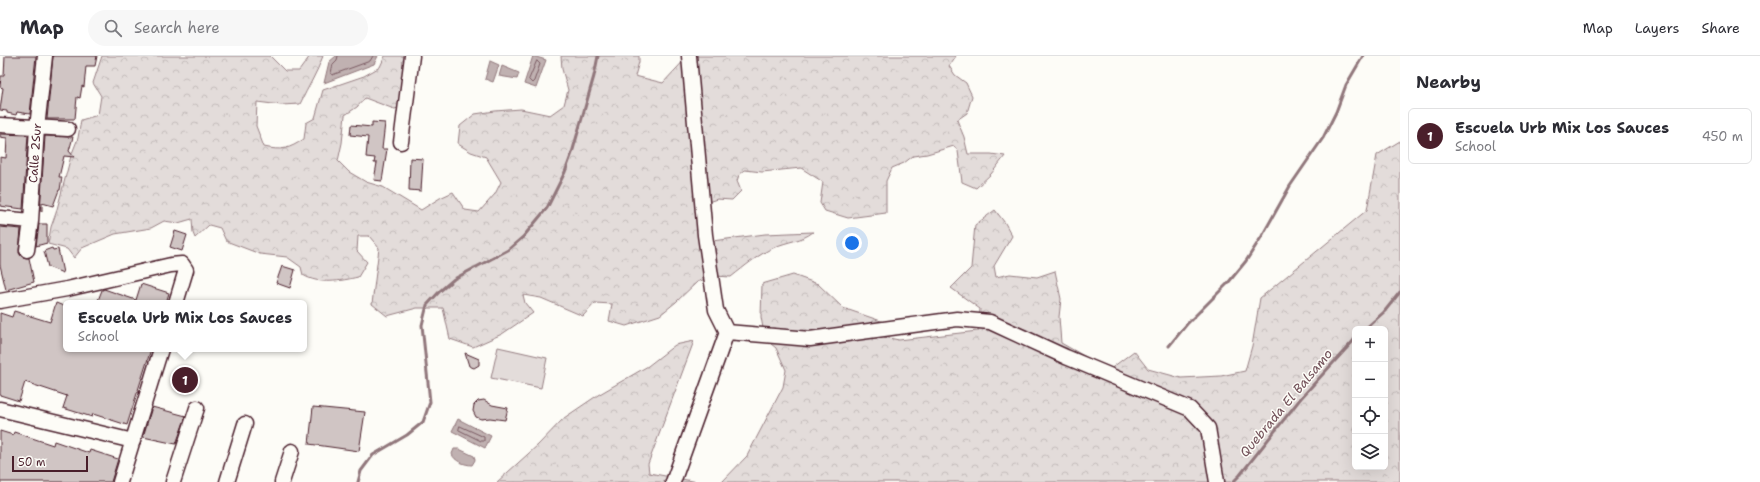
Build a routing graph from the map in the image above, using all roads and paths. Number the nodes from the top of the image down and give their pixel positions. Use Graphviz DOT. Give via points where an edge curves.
graph roads {
  1 [pos="45,56"];
  2 [pos="412,56"];
  3 [pos="689,56"];
  4 [pos="0,125"];
  5 [pos="37,128"];
  6 [pos="68,129"];
  7 [pos="401,142"];
  8 [pos="0,218"];
  9 [pos="30,221"];
  10 [pos="27,250"];
  11 [pos="177,300"];
  12 [pos="0,301"];
  13 [pos="727,332"];
  14 [pos="160,352"];
  15 [pos="197,408"];
  16 [pos="0,409"];
  17 [pos="245,424"];
  18 [pos="133,441"];
  19 [pos="292,451"];
  20 [pos="120,482"];
  21 [pos="173,482"];
  22 [pos="228,482"];
  23 [pos="282,482"];
  24 [pos="673,482"];
  25 [pos="1217,482"];
  1 -- 5 [label="street, Calle 2Sur"];
  2 -- 7 [label="street"];
  3 -- 13 [label="street" via="705,235 716,310"];
  4 -- 5 [label="street"];
  5 -- 6 [label="street"];
  5 -- 9 [label="street, Calle 2Sur"];
  8 -- 9 [label="street"];
  9 -- 10 [label="street, Calle 2Sur"];
  11 -- 12 [label="street" via="186,270 182,264"];
  13 -- 24 [label="street"];
  13 -- 25 [label="street" via="810,339 957,319 990,322 1190,409 1208,428"];
  14 -- 18 [label="street"];
  15 -- 21 [label="street"];
  16 -- 18 [label="street"];
  17 -- 22 [label="street"];
  18 -- 20 [label="street"];
  19 -- 23 [label="street"];
}
